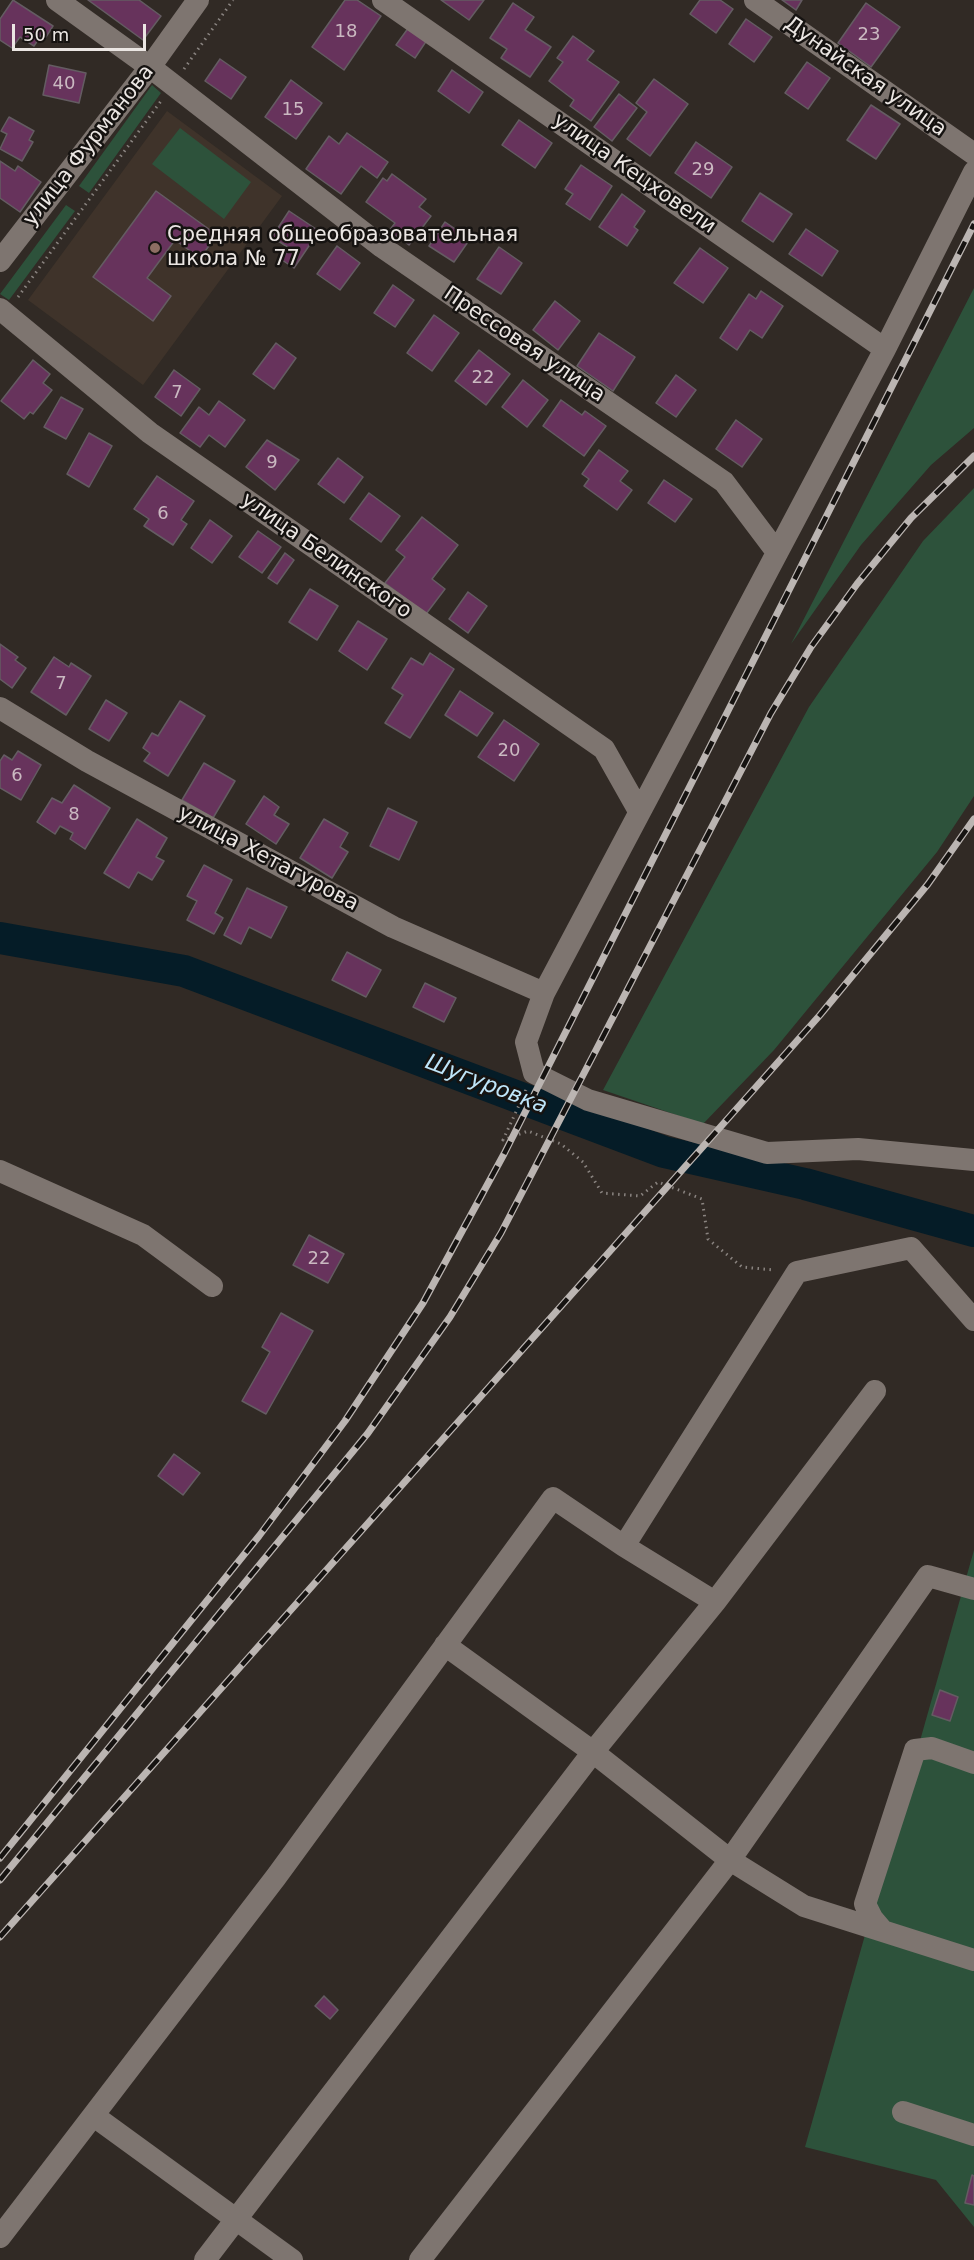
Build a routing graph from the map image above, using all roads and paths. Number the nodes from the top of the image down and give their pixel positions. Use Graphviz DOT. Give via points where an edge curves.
graph roads {
  1 [pos="57,0"];
  2 [pos="198,0"];
  3 [pos="233,0"];
  4 [pos="383,0"];
  5 [pos="755,0"];
  6 [pos="150,67"];
  7 [pos="173,85"];
  8 [pos="974,154"];
  9 [pos="974,172"];
  10 [pos="0,261"];
  11 [pos="3,312"];
  12 [pos="885,349"];
  13 [pos="776,551"];
  14 [pos="0,708"];
  15 [pos="639,811"];
  16 [pos="544,993"];
  17 [pos="517,1110"];
  18 [pos="974,1160"];
  19 [pos="0,1171"];
  20 [pos="796,1272"];
  21 [pos="212,1286"];
  22 [pos="974,1320"];
  23 [pos="875,1391"];
  24 [pos="624,1546"];
  25 [pos="974,1589"];
  26 [pos="715,1602"];
  27 [pos="445,1645"];
  28 [pos="593,1752"];
  29 [pos="974,1763"];
  30 [pos="730,1860"];
  31 [pos="883,1931"];
  32 [pos="974,1960"];
  33 [pos="903,2112"];
  34 [pos="94,2116"];
  35 [pos="974,2135"];
  36 [pos="236,2219"];
  37 [pos="0,2237"];
  38 [pos="205,2260"];
  39 [pos="292,2260"];
  40 [pos="420,2260"];
  1 -- 6 [label="street, Прессовая улица"];
  2 -- 6 [label="street, улица Фурманова"];
  3 -- 7 [label="path"];
  4 -- 12 [label="street, улица Кецховели"];
  5 -- 8 [label="street, Дунайская улица"];
  6 -- 7 [label="street, Прессовая улица"];
  6 -- 10 [label="street, улица Фурманова"];
  7 -- 11 [label="path"];
  7 -- 13 [label="street, Прессовая улица" via="382,247 724,482"];
  9 -- 12 [label="street"];
  11 -- 15 [label="street, улица Белинского" via="150,433 604,749"];
  12 -- 13 [label="street"];
  13 -- 15 [label="street"];
  14 -- 16 [label="street, улица Хетагурова" via="87,761 393,927"];
  15 -- 16 [label="street"];
  16 -- 18 [label="street" via="526,1042 534,1073 588,1100 767,1153 858,1149"];
  17 -- 20 [label="path" via="503,1140 528,1131 561,1144 583,1162 602,1193 640,1196 658,1182 702,1199 708,1239 742,1267"];
  19 -- 21 [label="street" via="143,1235"];
  20 -- 22 [label="street" via="911,1248"];
  20 -- 24 [label="street"];
  23 -- 26 [label="street"];
  24 -- 26 [label="street"];
  24 -- 27 [label="street" via="553,1498"];
  25 -- 30 [label="street" via="928,1576"];
  26 -- 28 [label="street"];
  27 -- 28 [label="street"];
  27 -- 34 [label="street" via="276,1877"];
  28 -- 30 [label="street"];
  28 -- 36 [label="street"];
  29 -- 31 [label="street" via="932,1748 915,1750 865,1904"];
  30 -- 31 [label="street" via="804,1906"];
  30 -- 40 [label="street"];
  31 -- 32 [label="street"];
  33 -- 35 [label="street"];
  34 -- 36 [label="street"];
  34 -- 37 [label="street"];
  36 -- 38 [label="street"];
  36 -- 39 [label="street"];
}
